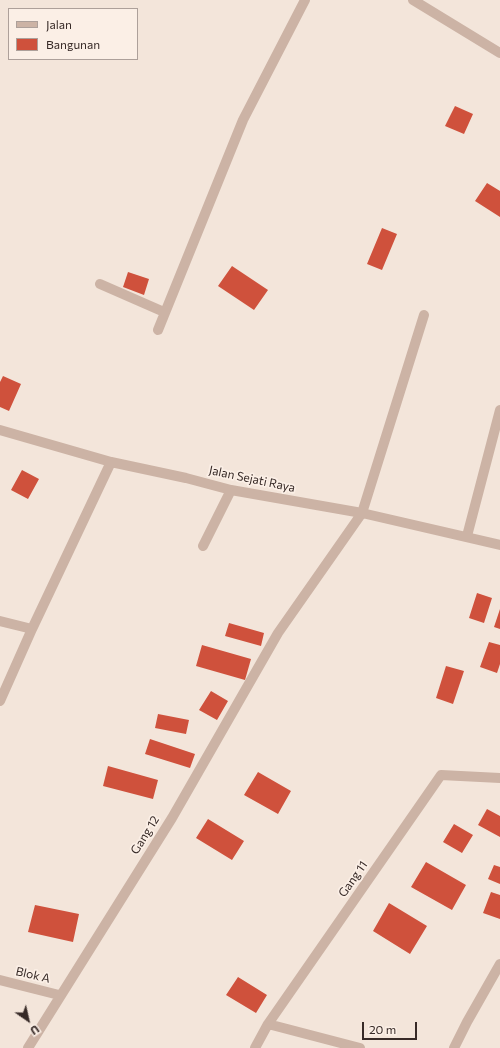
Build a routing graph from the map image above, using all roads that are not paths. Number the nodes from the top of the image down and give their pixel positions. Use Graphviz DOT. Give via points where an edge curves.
graph roads {
  1 [pos="304,0"];
  2 [pos="413,0"];
  3 [pos="500,52"];
  4 [pos="100,284"];
  5 [pos="164,312"];
  6 [pos="424,315"];
  7 [pos="158,330"];
  8 [pos="500,410"];
  9 [pos="0,430"];
  10 [pos="112,462"];
  11 [pos="230,490"];
  12 [pos="362,513"];
  13 [pos="467,536"];
  14 [pos="500,545"];
  15 [pos="203,546"];
  16 [pos="0,621"];
  17 [pos="32,629"];
  18 [pos="0,701"];
  19 [pos="500,778"];
  20 [pos="500,964"];
  21 [pos="0,980"];
  22 [pos="59,995"];
  23 [pos="268,1024"];
  24 [pos="28,1048"];
  25 [pos="255,1048"];
  26 [pos="360,1048"];
  27 [pos="454,1048"];
  1 -- 5 [label="street" via="243,120"];
  2 -- 3 [label="street"];
  4 -- 5 [label="street"];
  5 -- 7 [label="street"];
  6 -- 12 [label="street, Gang 12"];
  8 -- 13 [label="street"];
  9 -- 10 [label="street, Jalan Sejati Raya"];
  10 -- 11 [label="street, Jalan Sejati Raya"];
  10 -- 17 [label="street"];
  11 -- 12 [label="street, Jalan Sejati Raya"];
  11 -- 15 [label="street"];
  12 -- 13 [label="street, Jalan Sejati Raya"];
  12 -- 22 [label="street, Gang 12" via="278,633 172,818"];
  13 -- 14 [label="street, Jalan Sejati Raya"];
  16 -- 17 [label="street"];
  17 -- 18 [label="street"];
  19 -- 23 [label="street, Gang 11" via="441,775"];
  20 -- 27 [label="street"];
  21 -- 22 [label="street, Blok A"];
  22 -- 24 [label="street, Gang 12"];
  23 -- 25 [label="street, Gang 11"];
  23 -- 26 [label="street"];
}
